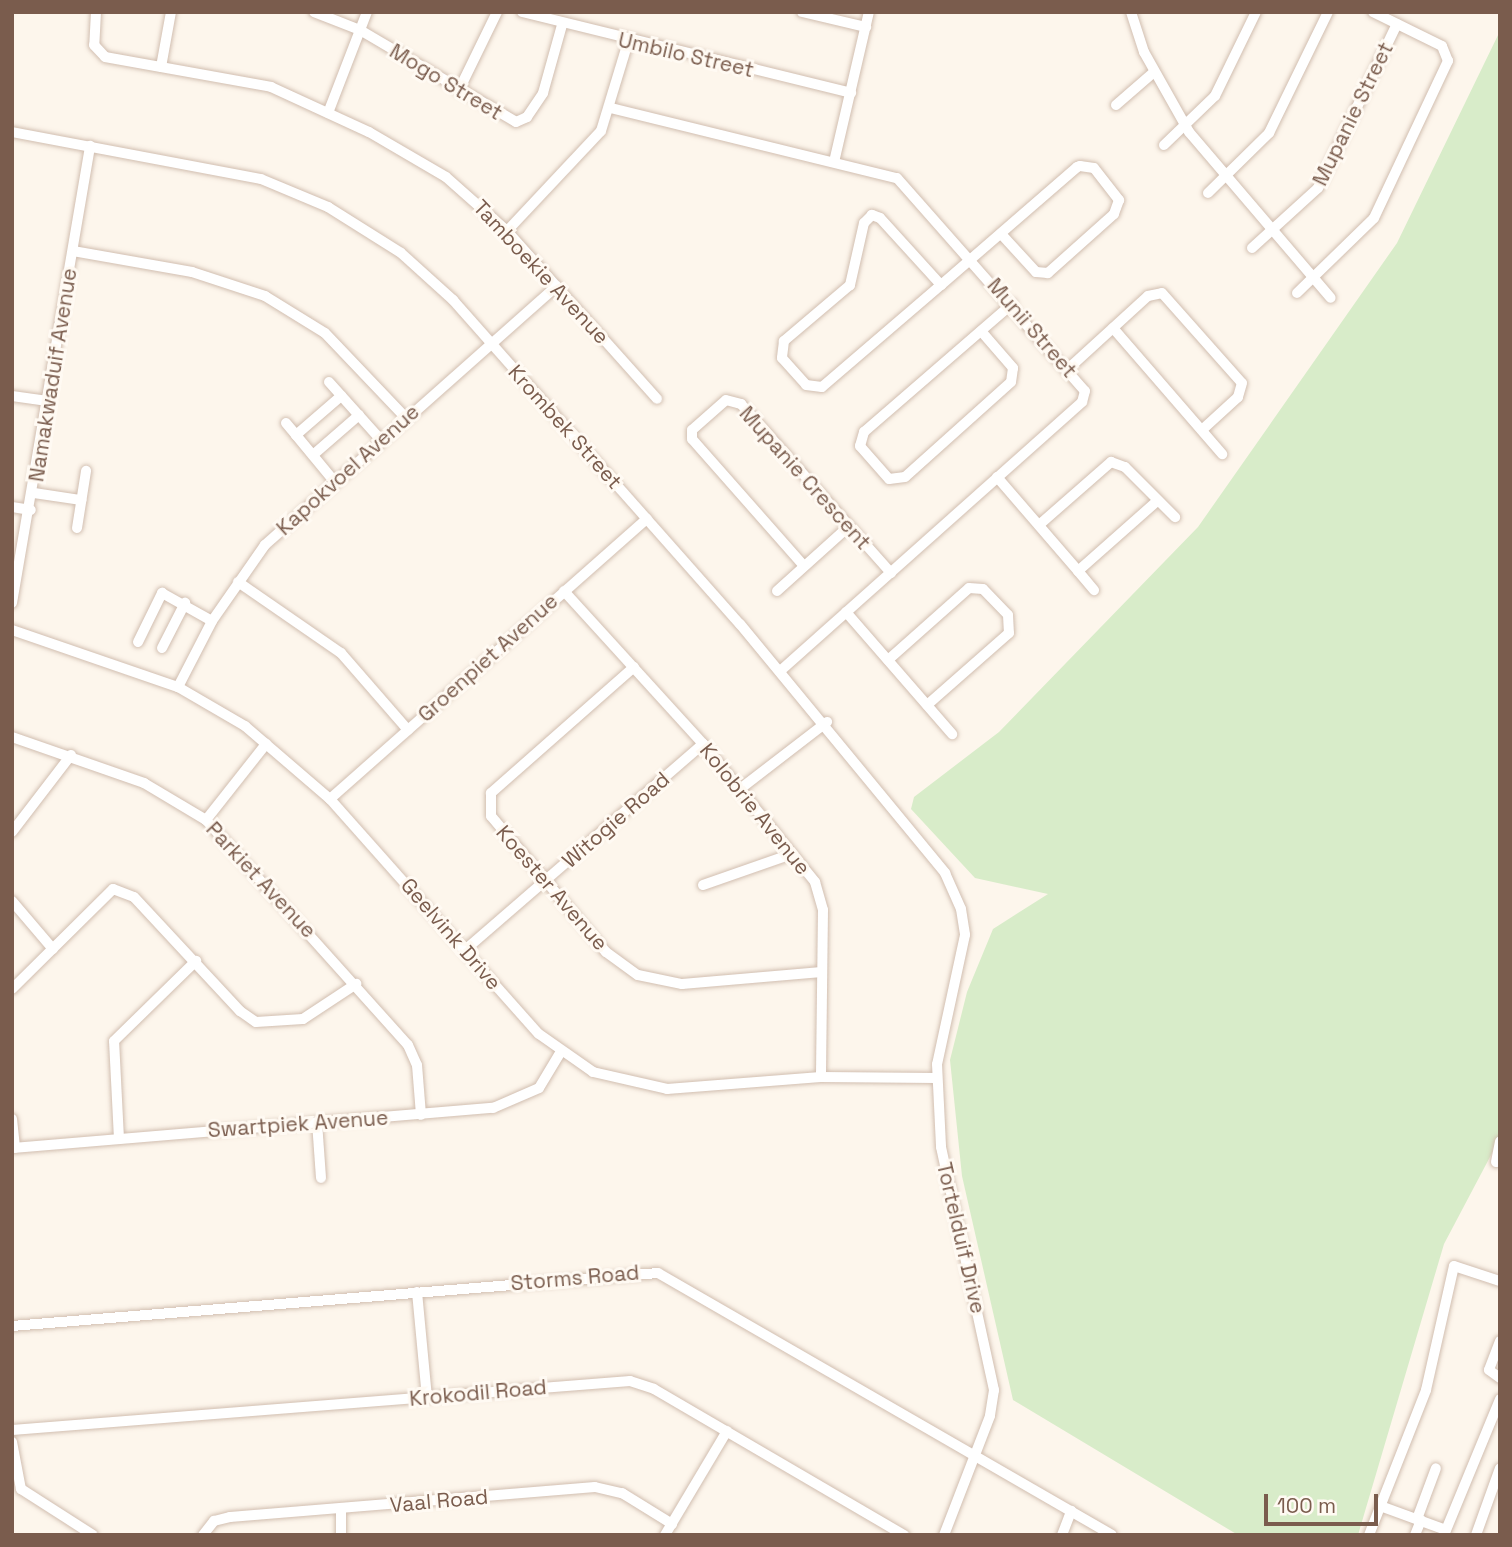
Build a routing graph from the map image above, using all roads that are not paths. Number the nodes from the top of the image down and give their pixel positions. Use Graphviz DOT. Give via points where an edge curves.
graph roads {
  1 [pos="96,12"];
  2 [pos="171,12"];
  3 [pos="314,12"];
  4 [pos="366,12"];
  5 [pos="497,12"];
  6 [pos="522,12"];
  7 [pos="802,12"];
  8 [pos="869,12"];
  9 [pos="1131,12"];
  10 [pos="1256,12"];
  11 [pos="1328,12"];
  12 [pos="1373,12"];
  13 [pos="1397,24"];
  14 [pos="562,25"];
  15 [pos="866,27"];
  16 [pos="360,30"];
  17 [pos="628,42"];
  18 [pos="161,67"];
  19 [pos="1154,72"];
  20 [pos="459,90"];
  21 [pos="851,93"];
  22 [pos="1116,105"];
  23 [pos="611,108"];
  24 [pos="328,113"];
  25 [pos="1185,125"];
  26 [pos="12,132"];
  27 [pos="1164,145"];
  28 [pos="90,146"];
  29 [pos="834,162"];
  30 [pos="1226,175"];
  31 [pos="1209,193"];
  32 [pos="1274,229"];
  33 [pos="507,231"];
  34 [pos="1001,233"];
  35 [pos="1252,248"];
  36 [pos="73,251"];
  37 [pos="972,259"];
  38 [pos="1315,276"];
  39 [pos="941,285"];
  40 [pos="557,286"];
  41 [pos="1297,293"];
  42 [pos="1331,298"];
  43 [pos="1012,304"];
  44 [pos="1113,328"];
  45 [pos="981,331"];
  46 [pos="492,344"];
  47 [pos="1068,369"];
  48 [pos="329,382"];
  49 [pos="12,396"];
  50 [pos="341,396"];
  51 [pos="657,399"];
  52 [pos="48,401"];
  53 [pos="359,415"];
  54 [pos="406,418"];
  55 [pos="286,423"];
  56 [pos="1203,429"];
  57 [pos="296,435"];
  58 [pos="381,440"];
  59 [pos="1222,454"];
  60 [pos="313,456"];
  61 [pos="86,471"];
  62 [pos="997,477"];
  63 [pos="334,481"];
  64 [pos="34,493"];
  65 [pos="81,500"];
  66 [pos="1157,500"];
  67 [pos="12,507"];
  68 [pos="31,510"];
  69 [pos="1175,517"];
  70 [pos="647,519"];
  71 [pos="1039,525"];
  72 [pos="848,527"];
  73 [pos="76,528"];
  74 [pos="804,566"];
  75 [pos="1082,567"];
  76 [pos="891,573"];
  77 [pos="238,582"];
  78 [pos="1094,590"];
  79 [pos="564,591"];
  80 [pos="777,591"];
  81 [pos="12,603"];
  82 [pos="185,603"];
  83 [pos="846,612"];
  84 [pos="212,621"];
  85 [pos="12,630"];
  86 [pos="138,642"];
  87 [pos="162,649"];
  88 [pos="888,660"];
  89 [pos="634,667"];
  90 [pos="781,670"];
  91 [pos="178,687"];
  92 [pos="927,705"];
  93 [pos="827,722"];
  94 [pos="408,730"];
  95 [pos="952,734"];
  96 [pos="12,737"];
  97 [pos="267,744"];
  98 [pos="702,744"];
  99 [pos="71,755"];
  100 [pos="740,789"];
  101 [pos="330,799"];
  102 [pos="206,820"];
  103 [pos="12,832"];
  104 [pos="792,854"];
  105 [pos="545,882"];
  106 [pos="703,885"];
  107 [pos="12,901"];
  108 [pos="965,935"];
  109 [pos="53,949"];
  110 [pos="465,950"];
  111 [pos="196,961"];
  112 [pos="821,972"];
  113 [pos="356,984"];
  114 [pos="12,989"];
  115 [pos="560,1053"];
  116 [pos="821,1077"];
  117 [pos="936,1078"];
  118 [pos="421,1115"];
  119 [pos="12,1119"];
  120 [pos="317,1122"];
  121 [pos="119,1139"];
  122 [pos="1500,1141"];
  123 [pos="14,1148"];
  124 [pos="1496,1162"];
  125 [pos="321,1178"];
  126 [pos="1500,1281"];
  127 [pos="417,1292"];
  128 [pos="12,1326"];
  129 [pos="1500,1340"];
  130 [pos="1500,1378"];
  131 [pos="427,1397"];
  132 [pos="1500,1399"];
  133 [pos="12,1430"];
  134 [pos="727,1431"];
  135 [pos="12,1442"];
  136 [pos="974,1454"];
  137 [pos="1436,1468"];
  138 [pos="1500,1468"];
  139 [pos="1383,1507"];
  140 [pos="341,1510"];
  141 [pos="1071,1511"];
  142 [pos="1419,1520"];
  143 [pos="672,1524"];
  144 [pos="1445,1532"];
  145 [pos="93,1535"];
  146 [pos="203,1535"];
  147 [pos="341,1535"];
  148 [pos="665,1535"];
  149 [pos="904,1535"];
  150 [pos="944,1535"];
  151 [pos="1062,1535"];
  152 [pos="1112,1535"];
  153 [pos="1369,1535"];
  154 [pos="1415,1535"];
  155 [pos="1476,1535"];
  1 -- 18 [label="street, Tamboekie Avenue" via="94,45 101,55"];
  2 -- 18 [label="street"];
  3 -- 16 [label="street, Mogo Street"];
  4 -- 16 [label="street"];
  5 -- 20 [label="street"];
  6 -- 14 [label="street, Umbilo Street"];
  7 -- 15 [label="street"];
  8 -- 15 [label="street"];
  9 -- 19 [label="street"];
  10 -- 25 [label="street" via="1214,96"];
  11 -- 30 [label="street" via="1269,133"];
  12 -- 13 [label="street"];
  13 -- 32 [label="street, Mupanie Street" via="1323,181"];
  13 -- 38 [label="street" via="1442,46 1446,66 1374,218"];
  14 -- 17 [label="street, Umbilo Street"];
  14 -- 20 [label="street, Mogo Street" via="546,87 525,120 512,121"];
  15 -- 21 [label="street"];
  16 -- 20 [label="street, Mogo Street"];
  16 -- 24 [label="street"];
  17 -- 21 [label="street, Umbilo Street"];
  17 -- 23 [label="street"];
  18 -- 24 [label="street, Tamboekie Avenue" via="271,87"];
  19 -- 22 [label="street"];
  19 -- 25 [label="street"];
  21 -- 29 [label="street"];
  23 -- 29 [label="street, Munii Street"];
  23 -- 33 [label="street" via="592,145"];
  24 -- 33 [label="street, Tamboekie Avenue" via="439,172"];
  25 -- 27 [label="street"];
  25 -- 30 [label="street"];
  26 -- 28 [label="street, Krombek Street"];
  28 -- 36 [label="street, Namakwaduif Avenue"];
  28 -- 46 [label="street, Krombek Street" via="233,171 314,200 401,253 447,293"];
  29 -- 37 [label="street, Munii Street" via="897,178"];
  30 -- 31 [label="street"];
  30 -- 32 [label="street"];
  32 -- 35 [label="street, Mupanie Street"];
  32 -- 38 [label="street"];
  33 -- 40 [label="street, Tamboekie Avenue"];
  34 -- 34 [label="street" via="1080,166 1094,168 1119,200 1114,214 1048,273 1036,272"];
  34 -- 37 [label="street"];
  36 -- 52 [label="street, Namakwaduif Avenue"];
  36 -- 54 [label="street" via="192,272 265,296 325,333"];
  37 -- 39 [label="street"];
  37 -- 43 [label="street, Munii Street"];
  38 -- 41 [label="street"];
  38 -- 42 [label="street"];
  39 -- 39 [label="street" via="818,389 806,385 782,358 785,341 850,285 864,223 872,215 880,218"];
  40 -- 46 [label="street, Kapokvoel Avenue"];
  40 -- 51 [label="street, Tamboekie Avenue"];
  43 -- 45 [label="street"];
  43 -- 47 [label="street, Munii Street"];
  44 -- 47 [label="street"];
  44 -- 56 [label="street"];
  44 -- 56 [label="street" via="1158,292 1200,333 1243,386"];
  45 -- 45 [label="street" via="1013,368 1011,382 899,480 885,476 862,449 862,435"];
  46 -- 54 [label="street, Kapokvoel Avenue"];
  46 -- 70 [label="street, Krombek Street"];
  47 -- 62 [label="street, Munii Street" via="1084,388 1082,402"];
  48 -- 50 [label="street"];
  49 -- 52 [label="street"];
  50 -- 53 [label="street"];
  50 -- 57 [label="street"];
  52 -- 64 [label="street, Namakwaduif Avenue"];
  53 -- 58 [label="street"];
  53 -- 60 [label="street"];
  54 -- 58 [label="street, Kapokvoel Avenue"];
  55 -- 57 [label="street"];
  56 -- 59 [label="street"];
  57 -- 60 [label="street"];
  58 -- 63 [label="street, Kapokvoel Avenue"];
  60 -- 63 [label="street"];
  61 -- 65 [label="street"];
  62 -- 71 [label="street"];
  62 -- 76 [label="street, Munii Street"];
  63 -- 77 [label="street, Kapokvoel Avenue" via="265,545"];
  64 -- 65 [label="street"];
  64 -- 68 [label="street, Namakwaduif Avenue"];
  65 -- 73 [label="street"];
  66 -- 69 [label="street"];
  66 -- 71 [label="street" via="1125,467 1111,462"];
  66 -- 75 [label="street"];
  67 -- 68 [label="street"];
  68 -- 81 [label="street, Namakwaduif Avenue"];
  70 -- 79 [label="street, Groenpiet Avenue"];
  70 -- 90 [label="street, Krombek Street"];
  71 -- 75 [label="street"];
  72 -- 74 [label="street"];
  72 -- 74 [label="street, Mupanie Crescent" via="741,404 721,403 692,430 692,439"];
  72 -- 76 [label="street, Mupanie Crescent"];
  74 -- 80 [label="street"];
  75 -- 78 [label="street"];
  76 -- 83 [label="street, Munii Street"];
  77 -- 84 [label="street, Kapokvoel Avenue"];
  77 -- 94 [label="street" via="341,653"];
  79 -- 89 [label="street, Kolobrie Avenue"];
  79 -- 94 [label="street, Groenpiet Avenue"];
  82 -- 84 [label="street"];
  82 -- 86 [label="street" via="162,593"];
  82 -- 87 [label="street"];
  83 -- 88 [label="street"];
  83 -- 90 [label="street, Munii Street"];
  84 -- 91 [label="street, Kapokvoel Avenue"];
  85 -- 91 [label="street, Geelvink Drive"];
  88 -- 92 [label="street"];
  88 -- 92 [label="street" via="969,588 982,589 1008,615 1009,633"];
  89 -- 98 [label="street, Kolobrie Avenue"];
  89 -- 105 [label="street, Koester Avenue" via="489,796 491,816"];
  90 -- 93 [label="street, Krombek Street"];
  91 -- 97 [label="street, Geelvink Drive"];
  92 -- 95 [label="street"];
  93 -- 100 [label="street"];
  93 -- 108 [label="street, Krombek Street" via="945,873 961,909"];
  94 -- 101 [label="street, Groenpiet Avenue"];
  96 -- 99 [label="street, Parkiet Avenue"];
  97 -- 101 [label="street, Geelvink Drive"];
  97 -- 102 [label="street"];
  98 -- 100 [label="street, Kolobrie Avenue"];
  98 -- 105 [label="street, Witogie Road"];
  99 -- 102 [label="street, Parkiet Avenue" via="144,783"];
  99 -- 103 [label="street"];
  100 -- 104 [label="street, Kolobrie Avenue"];
  101 -- 110 [label="street, Geelvink Drive"];
  102 -- 113 [label="street, Parkiet Avenue"];
  104 -- 106 [label="street"];
  104 -- 112 [label="street, Kolobrie Avenue" via="822,900"];
  105 -- 110 [label="street, Witogie Road"];
  105 -- 112 [label="street, Koester Avenue" via="617,963 648,979 682,984"];
  107 -- 109 [label="street"];
  108 -- 117 [label="street, Tortelduif Drive"];
  109 -- 111 [label="street" via="97,900 120,889 134,897"];
  109 -- 114 [label="street"];
  110 -- 115 [label="street, Geelvink Drive"];
  111 -- 113 [label="street" via="245,1015 267,1024 315,1014"];
  111 -- 121 [label="street" via="114,1041"];
  112 -- 116 [label="street, Kolobrie Avenue"];
  113 -- 118 [label="street, Parkiet Avenue" via="412,1051"];
  115 -- 116 [label="street, Geelvink Drive" via="605,1077 651,1088"];
  115 -- 118 [label="street, Swartpiek Avenue" via="545,1081 525,1096 493,1108"];
  116 -- 117 [label="street, Geelvink Drive"];
  117 -- 136 [label="street, Tortelduif Drive" via="945,1171 993,1381 992,1407"];
  118 -- 120 [label="street, Swartpiek Avenue"];
  119 -- 123 [label="street"];
  120 -- 121 [label="street, Swartpiek Avenue"];
  120 -- 125 [label="street"];
  121 -- 123 [label="street, Swartpiek Avenue"];
  122 -- 124 [label="street"];
  126 -- 139 [label="street" via="1454,1266 1426,1390"];
  127 -- 128 [label="street, Storms Road"];
  127 -- 131 [label="street"];
  127 -- 136 [label="street, Storms Road" via="665,1275"];
  129 -- 130 [label="street" via="1489,1370"];
  131 -- 133 [label="street, Krokodil Road"];
  131 -- 134 [label="street, Krokodil Road" via="630,1381"];
  132 -- 144 [label="street"];
  134 -- 143 [label="street"];
  134 -- 149 [label="street, Krokodil Road"];
  135 -- 145 [label="street" via="21,1489"];
  136 -- 141 [label="street, Storms Road"];
  136 -- 150 [label="street, Tortelduif Drive"];
  137 -- 142 [label="street"];
  138 -- 155 [label="street"];
  139 -- 142 [label="street"];
  139 -- 153 [label="street"];
  140 -- 143 [label="street, Vaal Road" via="604,1487"];
  140 -- 146 [label="street, Vaal Road" via="221,1518"];
  140 -- 147 [label="street"];
  141 -- 151 [label="street"];
  141 -- 152 [label="street, Storms Road"];
  142 -- 144 [label="street"];
  142 -- 154 [label="street"];
  143 -- 148 [label="street"];
}
